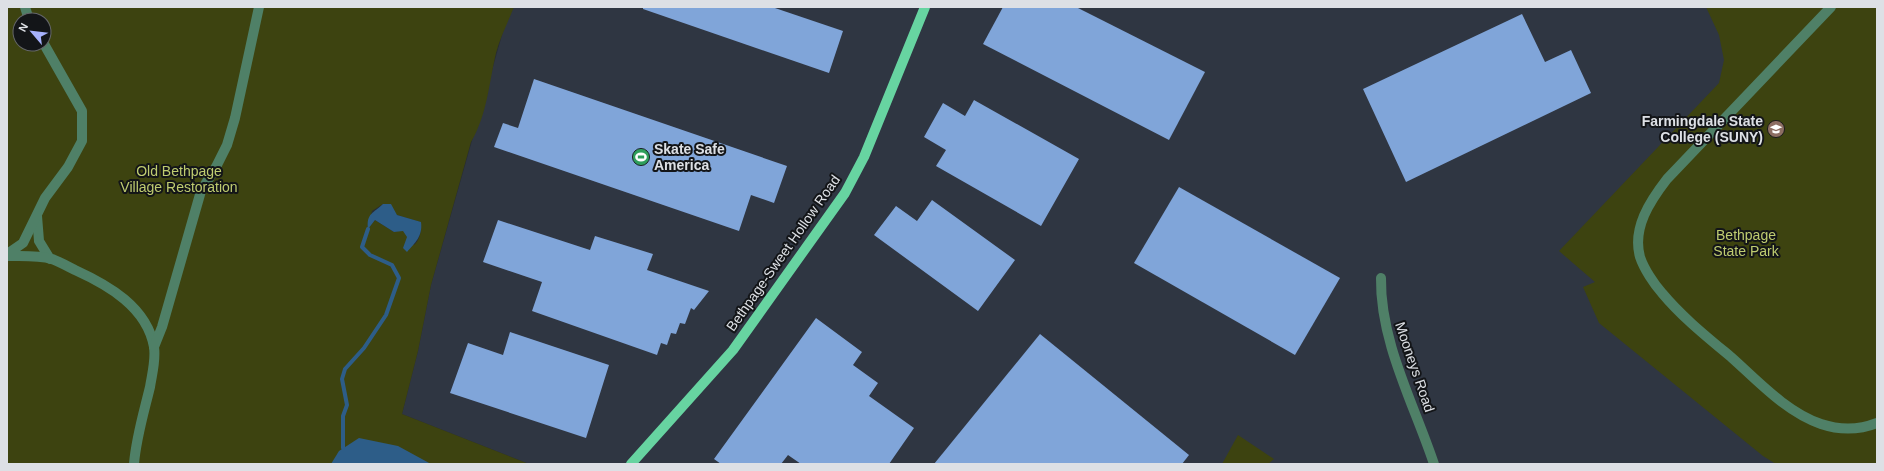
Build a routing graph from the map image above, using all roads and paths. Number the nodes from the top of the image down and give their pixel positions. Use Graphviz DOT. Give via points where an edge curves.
graph roads {
  1 [pos="259,7"];
  2 [pos="925,7"];
  3 [pos="1831,7"];
  4 [pos="49,52"];
  5 [pos="38,216"];
  6 [pos="7,255"];
  7 [pos="50,259"];
  8 [pos="1381,278"];
  9 [pos="154,347"];
  10 [pos="1877,423"];
  11 [pos="134,464"];
  12 [pos="631,464"];
  13 [pos="1434,464"];
  1 -- 9 [label="street" via="227,145 201,191"];
  2 -- 12 [label="main road, Bethpage-Sweet Hollow Road" via="864,157 845,193 733,350"];
  3 -- 10 [label="street" via="1666,179 1652,198 1643,217 1639,237 1640,256 1661,293 1684,317 1800,415 1821,424 1845,429 1867,427"];
  4 -- 5 [label="street" via="82,111 82,141 68,167 45,198"];
  5 -- 6 [label="street" via="23,243"];
  5 -- 7 [label="street" via="39,241"];
  6 -- 7 [label="street"];
  7 -- 9 [label="street" via="88,275 116,291 146,324"];
  8 -- 13 [label="street, Mooneys Road" via="1384,320 1389,343"];
  9 -- 11 [label="street" via="154,366 135,446"];
}
